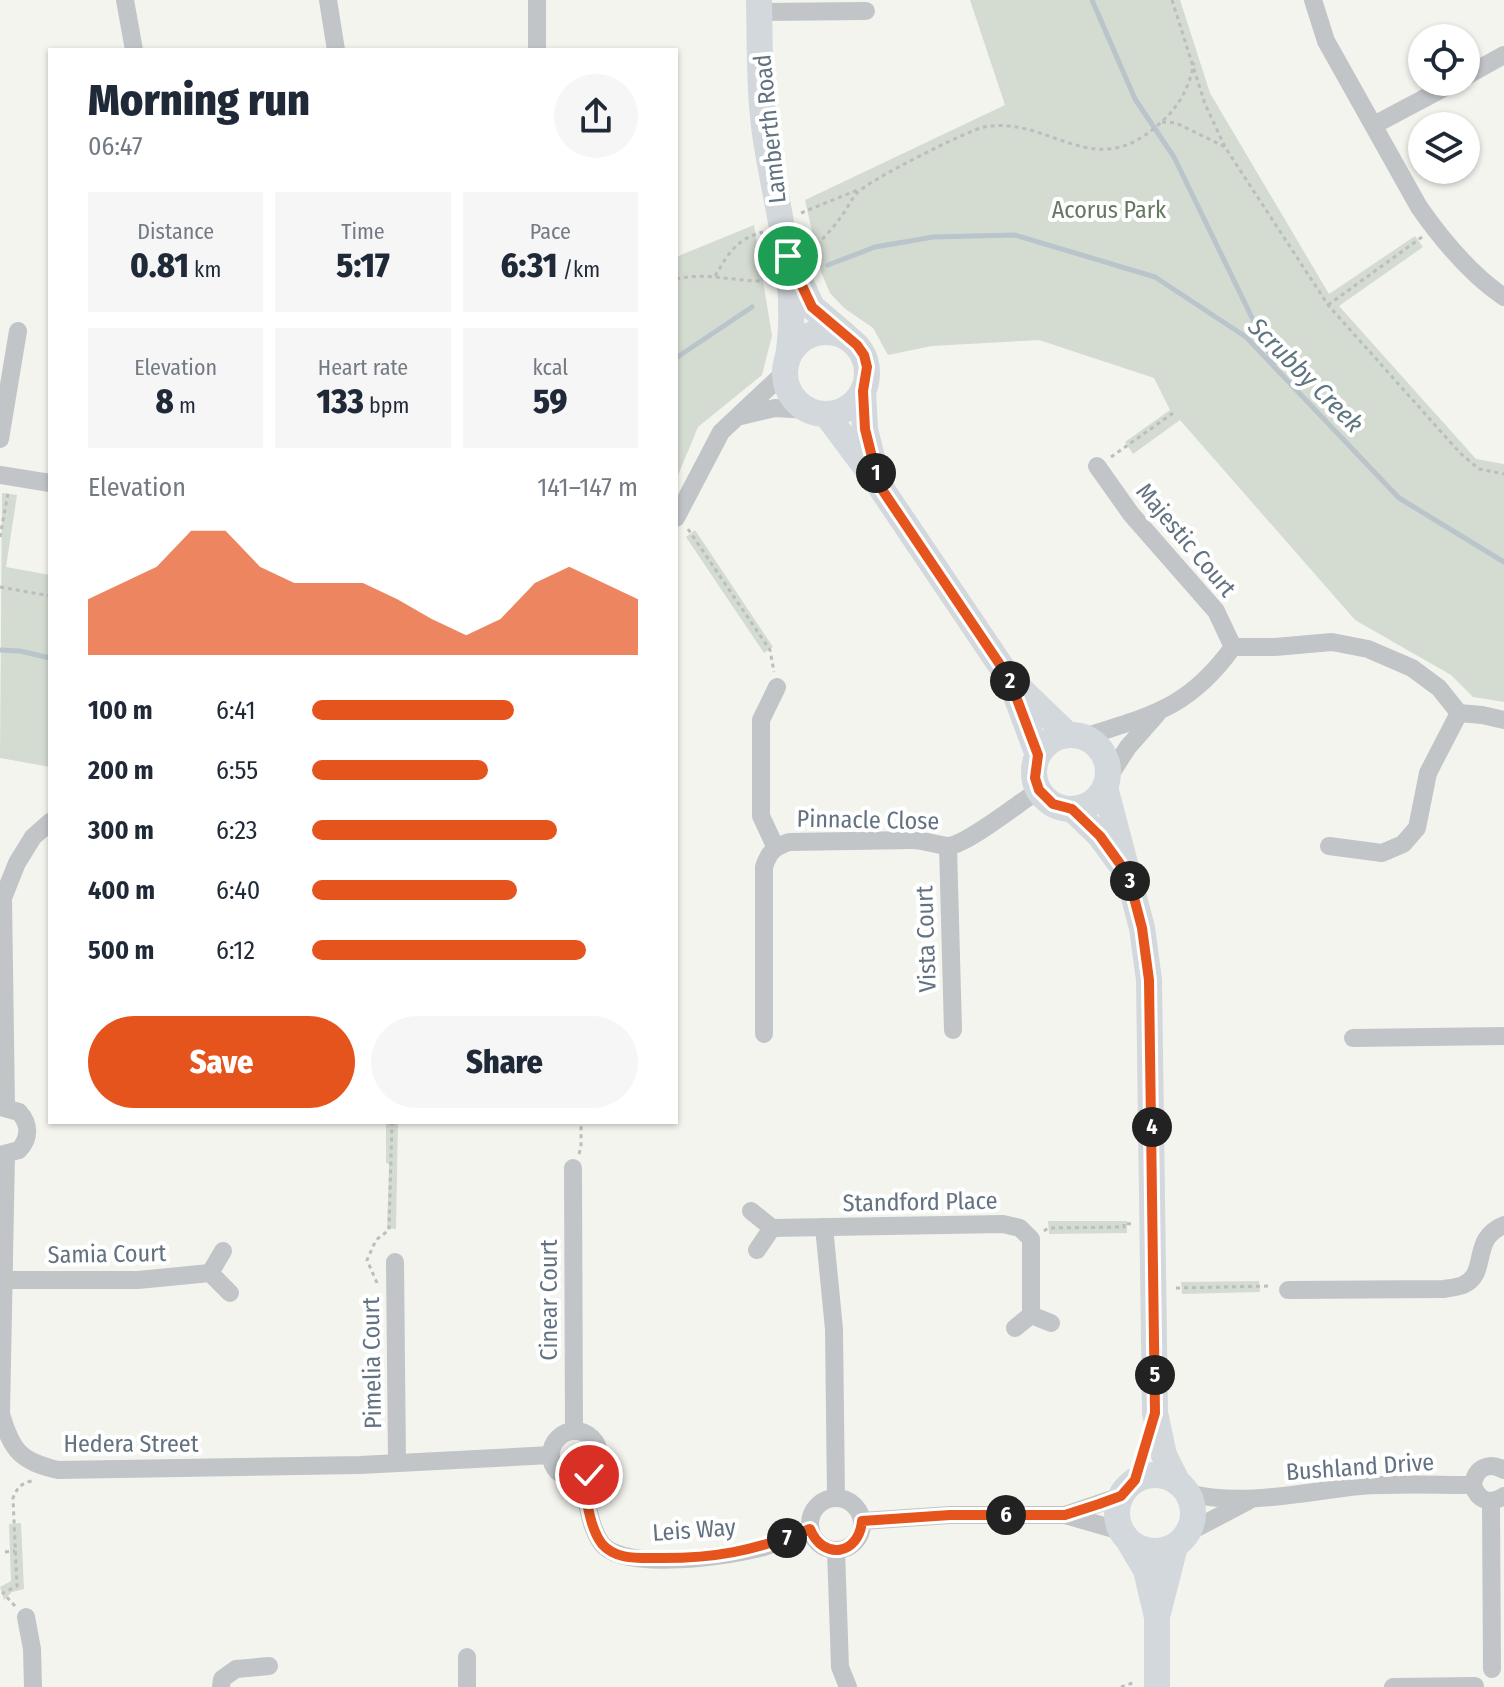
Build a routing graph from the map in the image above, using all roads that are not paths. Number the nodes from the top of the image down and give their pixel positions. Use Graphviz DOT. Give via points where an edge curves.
graph roads {
  1 [pos="125,0"];
  2 [pos="328,0"];
  3 [pos="537,0"];
  4 [pos="1313,0"];
  5 [pos="759,6"];
  6 [pos="866,11"];
  7 [pos="134,48"];
  8 [pos="336,48"];
  9 [pos="537,48"];
  10 [pos="1504,55"];
  11 [pos="1480,68"];
  12 [pos="1429,96"];
  13 [pos="1374,125"];
  14 [pos="788,256"];
  15 [pos="1504,297"];
  16 [pos="18,331"];
  17 [pos="848,337"];
  18 [pos="786,365"];
  19 [pos="863,391"];
  20 [pos="818,412"];
  21 [pos="739,416"];
  22 [pos="0,439"];
  23 [pos="1097,466"];
  24 [pos="5,476"];
  25 [pos="48,483"];
  26 [pos="879,485"];
  27 [pos="679,525"];
  28 [pos="1233,647"];
  29 [pos="1009,678"];
  30 [pos="777,687"];
  31 [pos="1459,713"];
  32 [pos="1157,714"];
  33 [pos="1504,720"];
  34 [pos="1076,736"];
  35 [pos="1038,755"];
  36 [pos="1106,783"];
  37 [pos="1039,790"];
  38 [pos="1072,809"];
  39 [pos="48,824"];
  40 [pos="775,846"];
  41 [pos="948,846"];
  42 [pos="1329,846"];
  43 [pos="1128,875"];
  44 [pos="953,1030"];
  45 [pos="764,1034"];
  46 [pos="1504,1036"];
  47 [pos="1353,1038"];
  48 [pos="3,1107"];
  49 [pos="3,1155"];
  50 [pos="573,1168"];
  51 [pos="751,1211"];
  52 [pos="1504,1225"];
  53 [pos="824,1227"];
  54 [pos="772,1228"];
  55 [pos="757,1250"];
  56 [pos="223,1251"];
  57 [pos="395,1262"];
  58 [pos="210,1273"];
  59 [pos="5,1280"];
  60 [pos="1288,1290"];
  61 [pos="230,1293"];
  62 [pos="1031,1315"];
  63 [pos="1051,1323"];
  64 [pos="1015,1328"];
  65 [pos="1155,1413"];
  66 [pos="574,1431"];
  67 [pos="551,1455"];
  68 [pos="397,1463"];
  69 [pos="1504,1470"];
  70 [pos="582,1479"];
  71 [pos="1473,1485"];
  72 [pos="1128,1488"];
  73 [pos="1182,1488"];
  74 [pos="836,1497"];
  75 [pos="1498,1499"];
  76 [pos="1251,1500"];
  77 [pos="1065,1515"];
  78 [pos="862,1521"];
  79 [pos="810,1529"];
  80 [pos="1125,1537"];
  81 [pos="1182,1539"];
  82 [pos="836,1550"];
  83 [pos="26,1617"];
  84 [pos="1157,1617"];
  85 [pos="467,1657"];
  86 [pos="269,1666"];
  87 [pos="1498,1672"];
  88 [pos="1476,1686"];
  89 [pos="33,1687"];
  90 [pos="221,1687"];
  91 [pos="467,1687"];
  92 [pos="848,1687"];
  93 [pos="1157,1687"];
  94 [pos="1393,1687"];
  1 -- 7 [label="street"];
  2 -- 8 [label="street"];
  3 -- 9 [label="street"];
  4 -- 13 [label="street" via="1326,41"];
  5 -- 6 [label="street"];
  5 -- 14 [label="street, Lamberth Road" via="765,130 791,221"];
  10 -- 11 [label="street"];
  12 -- 13 [label="street"];
  13 -- 15 [label="street" via="1434,229"];
  14 -- 17 [label="street, Lamberth Road" via="812,307"];
  14 -- 18 [label="street, Lamberth Road" via="793,328"];
  16 -- 22 [label="street"];
  17 -- 18 [label="street" via="813,333"];
  17 -- 19 [label="street, Lamberth Road" via="864,355"];
  18 -- 20 [label="street, Lamberth Road" via="791,395"];
  18 -- 21 [label="street"];
  19 -- 20 [label="street" via="848,408"];
  19 -- 26 [label="street, Lamberth Road" via="865,429"];
  20 -- 21 [label="street" via="775,408"];
  20 -- 26 [label="street, Lamberth Road"];
  21 -- 27 [label="street" via="721,432"];
  23 -- 28 [label="street, Majestic Court" via="1131,514 1216,611"];
  24 -- 25 [label="street"];
  26 -- 29 [label="street, Lamberth Road"];
  28 -- 31 [label="street" via="1332,642 1368,649 1412,668 1439,688"];
  28 -- 32 [label="street" via="1213,675"];
  29 -- 34 [label="street, Lamberth Road"];
  29 -- 35 [label="street, Lamberth Road"];
  30 -- 40 [label="street" via="761,720 761,816"];
  31 -- 33 [label="street"];
  31 -- 42 [label="street" via="1428,773 1417,828 1403,844 1382,853"];
  32 -- 34 [label="street"];
  32 -- 36 [label="street"];
  34 -- 35 [label="street" via="1056,738"];
  34 -- 36 [label="street, Lamberth Road" via="1095,743 1103,753"];
  35 -- 37 [label="street, Lamberth Road"];
  36 -- 38 [label="street" via="1091,803"];
  36 -- 43 [label="street, Lamberth Road"];
  37 -- 38 [label="street, Lamberth Road" via="1053,804"];
  37 -- 41 [label="street, Pinnacle Close"];
  38 -- 43 [label="street, Lamberth Road"];
  39 -- 48 [label="street" via="17,863 3,898"];
  40 -- 41 [label="street, Pinnacle Close" via="912,840"];
  40 -- 45 [label="street, Pinnacle Close" via="764,867"];
  41 -- 44 [label="street, Vista Court"];
  43 -- 65 [label="street, Lamberth Road" via="1149,980"];
  46 -- 47 [label="street"];
  48 -- 49 [label="street" via="24,1117 28,1131 24,1145"];
  49 -- 59 [label="street, Hedera Street"];
  50 -- 66 [label="street, Cinear Court"];
  51 -- 54 [label="street"];
  52 -- 60 [label="street" via="1491,1230 1477,1271 1466,1284 1444,1289"];
  53 -- 54 [label="street, Standford Place"];
  53 -- 62 [label="street, Standford Place" via="1020,1228 1031,1239"];
  53 -- 74 [label="street, Standford Place" via="834,1329"];
  54 -- 55 [label="street"];
  56 -- 58 [label="street"];
  57 -- 68 [label="street, Pimelia Court"];
  58 -- 59 [label="street, Samia Court" via="138,1280"];
  58 -- 61 [label="street"];
  59 -- 68 [label="street, Hedera Street" via="1,1414 20,1456 35,1465 58,1470"];
  62 -- 63 [label="street"];
  62 -- 64 [label="street"];
  65 -- 72 [label="street, Lamberth Road"];
  65 -- 73 [label="street, Lamberth Road" via="1164,1455"];
  66 -- 67 [label="street" via="561,1436"];
  66 -- 70 [label="street" via="589,1435 599,1455 595,1470"];
  67 -- 68 [label="street, Hedera Street"];
  67 -- 70 [label="street" via="560,1475"];
  69 -- 71 [label="street, Bushland Drive" via="1484,1467"];
  70 -- 79 [label="street, Leis Way" via="603,1544 624,1558 727,1555"];
  71 -- 75 [label="street" via="1479,1497"];
  71 -- 76 [label="street, Bushland Drive" via="1364,1486"];
  72 -- 73 [label="street" via="1157,1475"];
  72 -- 77 [label="street"];
  72 -- 80 [label="street, Lamberth Road" via="1117,1520"];
  73 -- 76 [label="street, Bushland Drive" via="1213,1499"];
  73 -- 81 [label="street, Lamberth Road" via="1193,1512"];
  74 -- 78 [label="street" via="854,1504"];
  74 -- 79 [label="street" via="816,1507"];
  75 -- 87 [label="street"];
  76 -- 81 [label="street, Bushland Drive"];
  77 -- 78 [label="street"];
  77 -- 80 [label="street"];
  78 -- 82 [label="street" via="856,1542"];
  79 -- 82 [label="street" via="820,1544"];
  80 -- 81 [label="street" via="1152,1552"];
  80 -- 84 [label="street, Lamberth Road" via="1146,1570"];
  81 -- 84 [label="street, Lamberth Road"];
  82 -- 92 [label="street" via="840,1667"];
  83 -- 89 [label="street"];
  84 -- 93 [label="street, Lamberth Road"];
  85 -- 91 [label="street"];
  86 -- 90 [label="street" via="236,1669 222,1679"];
  87 -- 88 [label="street" via="1480,1674"];
  88 -- 94 [label="street"];
}
